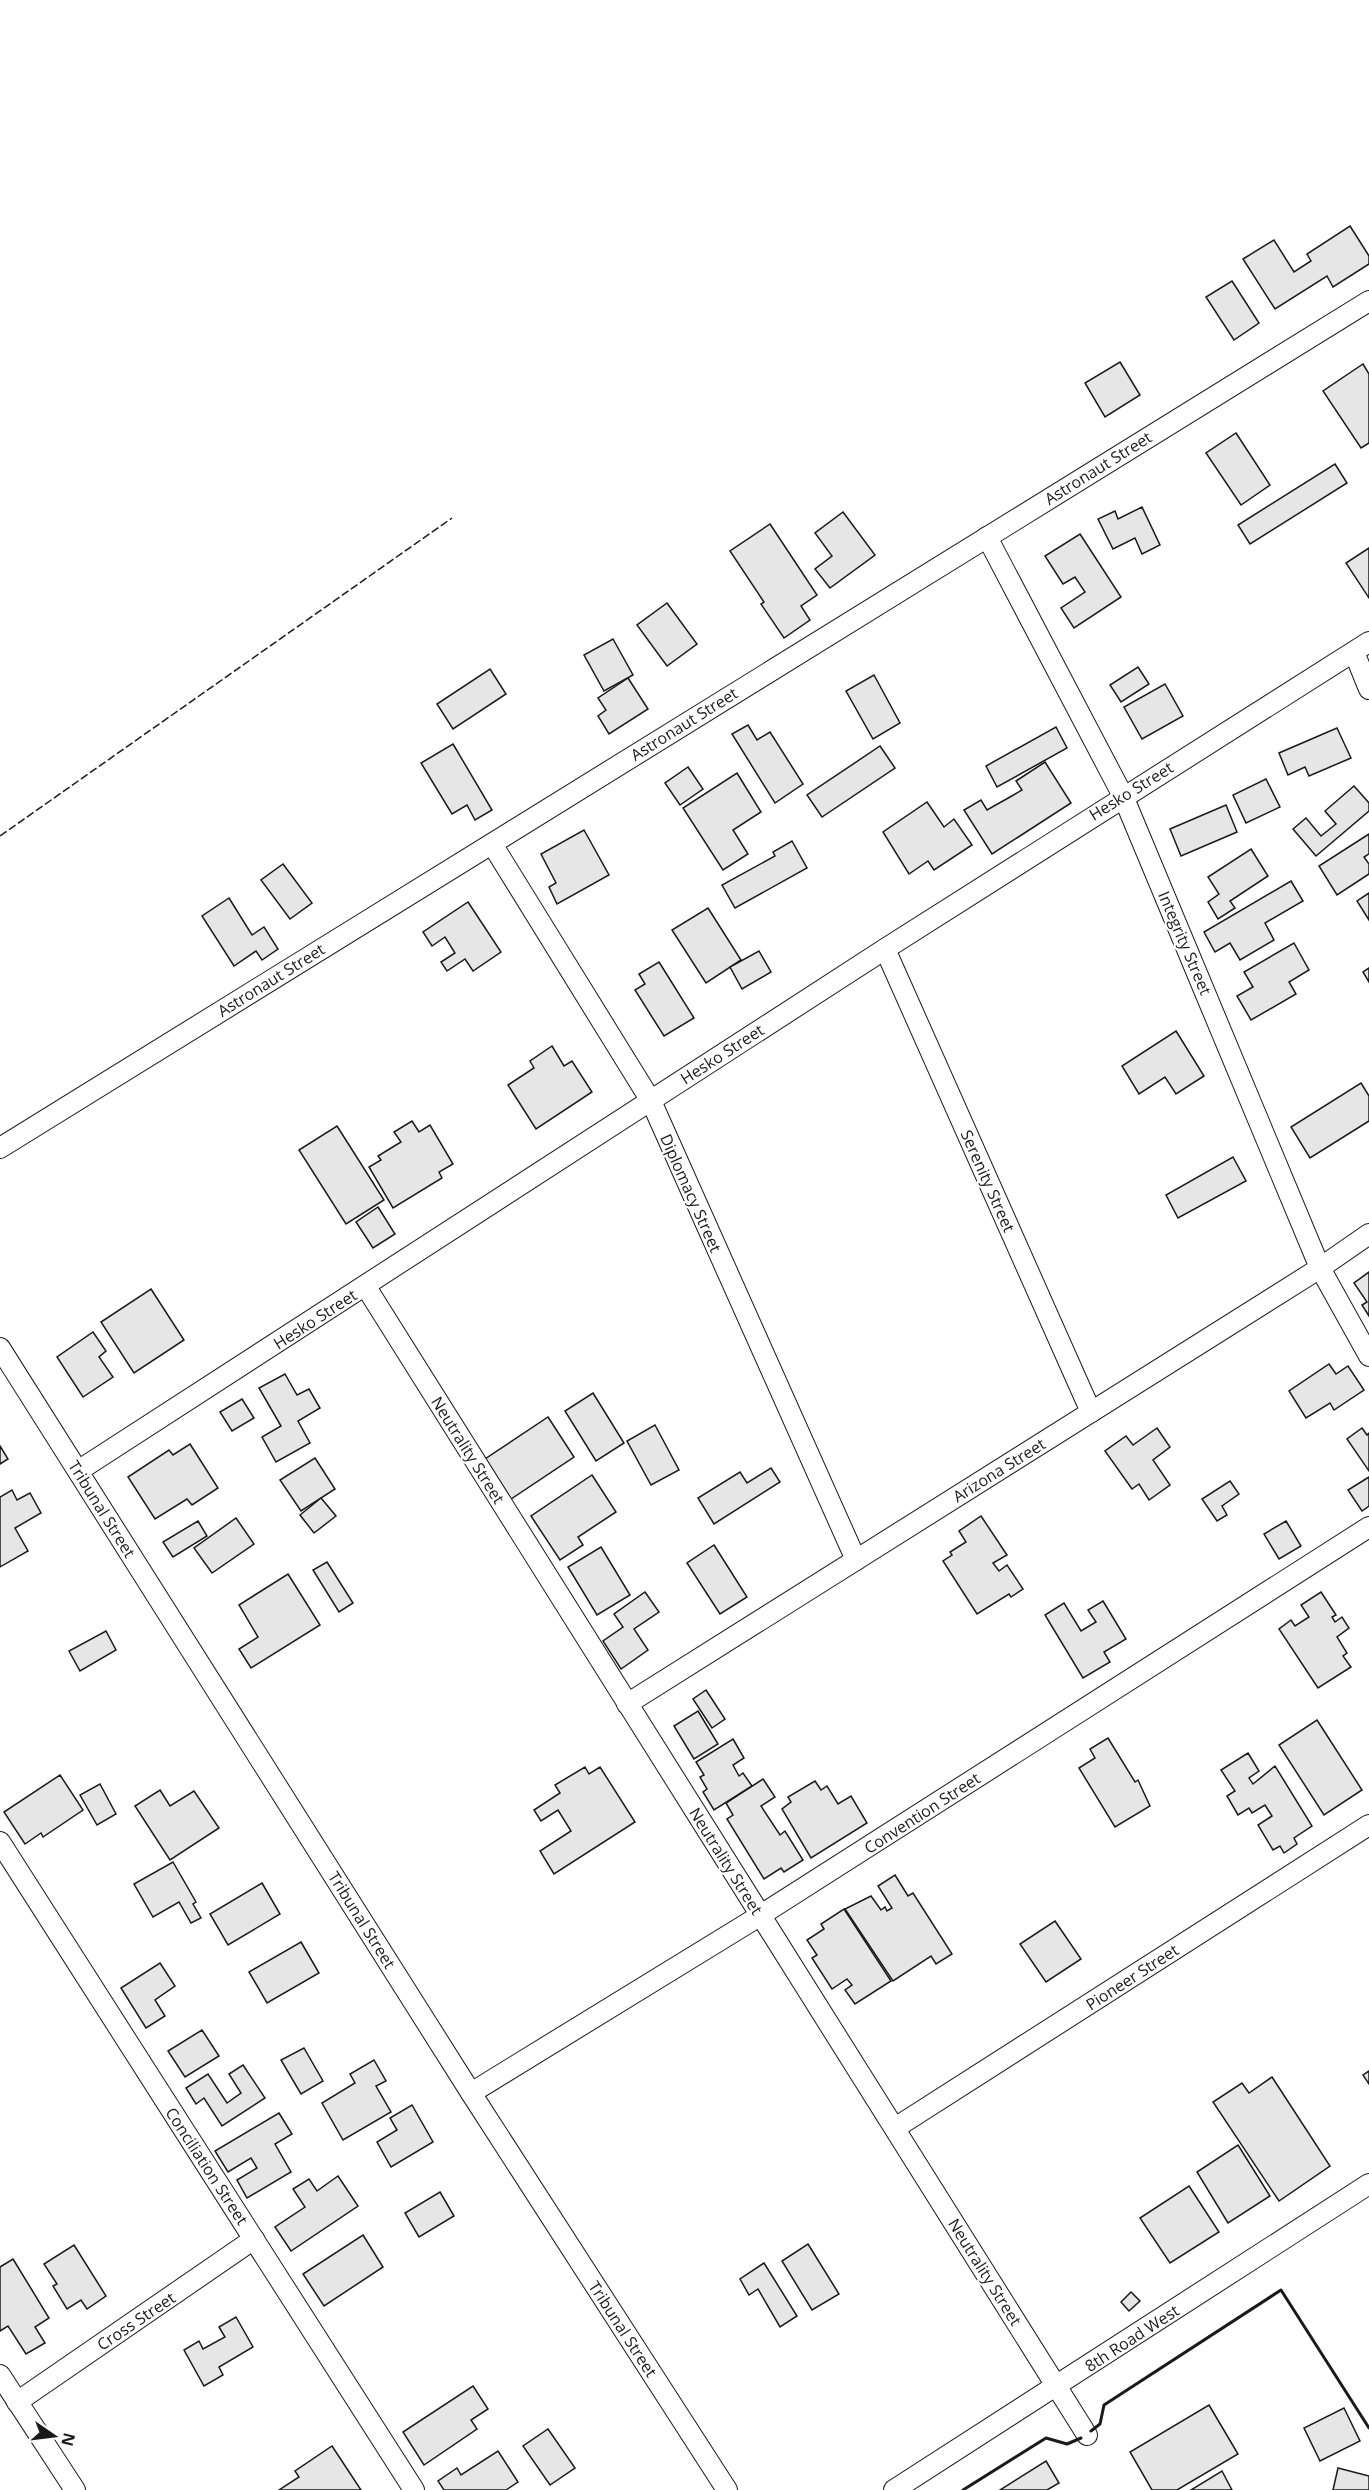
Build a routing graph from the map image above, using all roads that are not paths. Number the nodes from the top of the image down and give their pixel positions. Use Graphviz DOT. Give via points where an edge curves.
graph roads {
  1 [pos="1369,301"];
  2 [pos="987,537"];
  3 [pos="1361,647"];
  4 [pos="1369,689"];
  5 [pos="1123,796"];
  6 [pos="492,844"];
  7 [pos="885,949"];
  8 [pos="651,1101"];
  9 [pos="0,1148"];
  10 [pos="1369,1234"];
  11 [pos="1320,1268"];
  12 [pos="366,1287"];
  13 [pos="0,1348"];
  14 [pos="1369,1356"];
  15 [pos="1091,1412"];
  16 [pos="78,1471"];
  17 [pos="1369,1527"];
  18 [pos="856,1560"];
  19 [pos="627,1704"];
  20 [pos="1369,1825"];
  21 [pos="0,1842"];
  22 [pos="761,1915"];
  23 [pos="471,2093"];
  24 [pos="895,2128"];
  25 [pos="1369,2184"];
  26 [pos="254,2240"];
  27 [pos="0,2375"];
  28 [pos="1057,2387"];
  29 [pos="17,2402"];
  30 [pos="1087,2435"];
  31 [pos="75,2490"];
  32 [pos="414,2490"];
  33 [pos="727,2490"];
  34 [pos="894,2490"];
  1 -- 2 [label="street, Astronaut Street"];
  2 -- 5 [label="street, Integrity Street"];
  2 -- 6 [label="street, Astronaut Street"];
  3 -- 4 [label="street"];
  3 -- 5 [label="street, Hesko Street"];
  5 -- 7 [label="street, Hesko Street"];
  5 -- 11 [label="street, Integrity Street"];
  6 -- 8 [label="street, Diplomacy Street"];
  6 -- 9 [label="street, Astronaut Street"];
  7 -- 8 [label="street, Hesko Street"];
  7 -- 15 [label="street, Serenity Street"];
  8 -- 12 [label="street, Hesko Street"];
  8 -- 18 [label="street, Diplomacy Street"];
  10 -- 11 [label="street, Arizona Street"];
  11 -- 14 [label="street, Integrity Street"];
  11 -- 15 [label="street, Arizona Street"];
  12 -- 16 [label="street, Hesko Street"];
  12 -- 19 [label="street, Neutrality Street"];
  13 -- 16 [label="street, Tribunal Street"];
  15 -- 18 [label="street, Arizona Street"];
  16 -- 23 [label="street, Tribunal Street"];
  17 -- 22 [label="street, Convention Street"];
  18 -- 19 [label="street, Arizona Street"];
  19 -- 22 [label="street, Neutrality Street"];
  20 -- 24 [label="street, Pioneer Street"];
  21 -- 26 [label="street, Conciliation Street"];
  22 -- 23 [label="street, Convention Street"];
  22 -- 24 [label="street, Neutrality Street"];
  23 -- 33 [label="street, Tribunal Street"];
  24 -- 28 [label="street, Neutrality Street"];
  25 -- 28 [label="street, 8th Road West"];
  26 -- 29 [label="street, Cross Street"];
  26 -- 32 [label="street, Conciliation Street"];
  27 -- 29 [label="street"];
  28 -- 30 [label="street, Neutrality Street"];
  28 -- 34 [label="street, 8th Road West"];
  29 -- 31 [label="street"];
}
